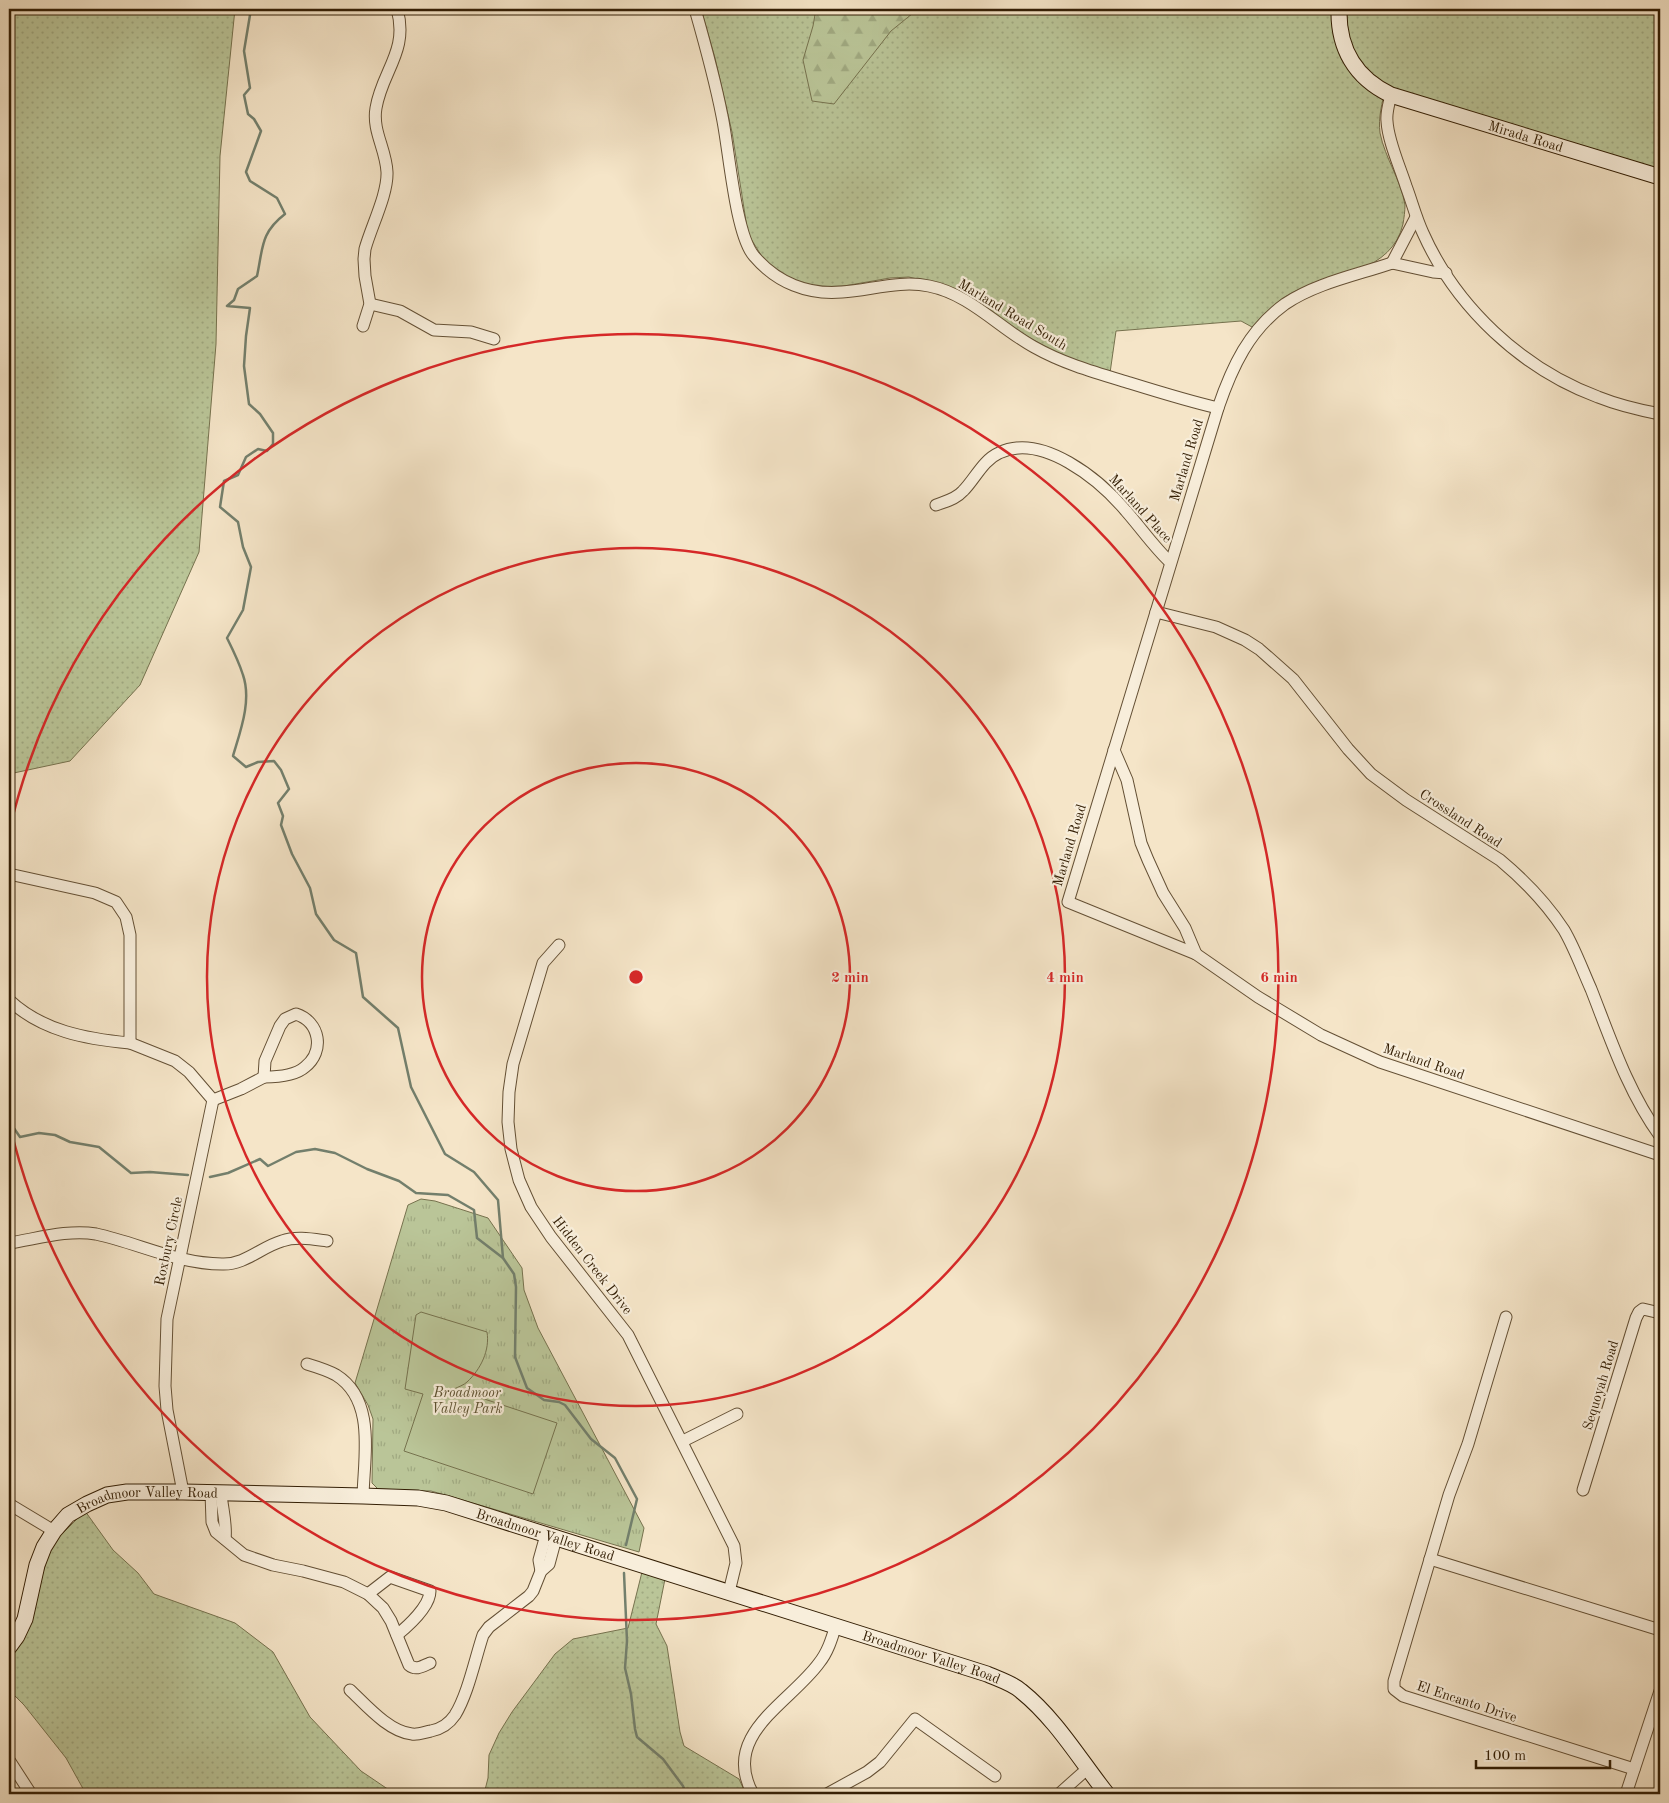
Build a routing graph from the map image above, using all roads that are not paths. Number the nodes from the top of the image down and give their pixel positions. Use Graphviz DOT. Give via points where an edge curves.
graph roads {
  1 [pos="397,9"];
  2 [pos="695,9"];
  3 [pos="1339,9"];
  4 [pos="1391,95"];
  5 [pos="1660,177"];
  6 [pos="1416,217"];
  7 [pos="1392,263"];
  8 [pos="1446,273"];
  9 [pos="370,304"];
  10 [pos="363,326"];
  11 [pos="494,339"];
  12 [pos="1218,408"];
  13 [pos="1660,414"];
  14 [pos="936,505"];
  15 [pos="1170,562"];
  16 [pos="1156,612"];
  17 [pos="1114,750"];
  18 [pos="9,874"];
  19 [pos="559,945"];
  20 [pos="1196,954"];
  21 [pos="9,1000"];
  22 [pos="130,1043"];
  23 [pos="264,1077"];
  24 [pos="213,1100"];
  25 [pos="1660,1136"];
  26 [pos="1660,1155"];
  27 [pos="327,1241"];
  28 [pos="9,1243"];
  29 [pos="180,1258"];
  30 [pos="1660,1313"];
  31 [pos="1506,1317"];
  32 [pos="307,1364"];
  33 [pos="737,1414"];
  34 [pos="682,1441"];
  35 [pos="1583,1490"];
  36 [pos="183,1492"];
  37 [pos="216,1492"];
  38 [pos="363,1496"];
  39 [pos="9,1504"];
  40 [pos="54,1531"];
  41 [pos="551,1536"];
  42 [pos="1430,1559"];
  43 [pos="729,1592"];
  44 [pos="368,1594"];
  45 [pos="836,1625"];
  46 [pos="1660,1630"];
  47 [pos="397,1635"];
  48 [pos="9,1647"];
  49 [pos="430,1663"];
  50 [pos="350,1690"];
  51 [pos="1660,1691"];
  52 [pos="9,1760"];
  53 [pos="1087,1769"];
  54 [pos="1634,1769"];
  55 [pos="995,1776"];
  56 [pos="31,1794"];
  57 [pos="753,1794"];
  58 [pos="827,1794"];
  59 [pos="1059,1794"];
  60 [pos="1107,1794"];
  61 [pos="1626,1794"];
  1 -- 9 [label="street" via="398,50 375,110 375,128 387,171 364,259"];
  2 -- 12 [label="street, Marland Road South" via="723,117 743,232 752,255 775,276 798,288 825,293 903,284 930,286 972,304 1033,347 1067,363"];
  3 -- 4 [label="street, Mirada Road" via="1343,45 1355,68 1374,86"];
  4 -- 5 [label="street, Mirada Road"];
  4 -- 6 [label="street" via="1387,110 1389,132"];
  6 -- 7 [label="street"];
  6 -- 8 [label="street"];
  7 -- 8 [label="street"];
  7 -- 12 [label="street, Marland Road" via="1319,288 1286,304 1271,316 1245,347 1228,379"];
  8 -- 13 [label="street" via="1479,317 1518,353 1598,397"];
  9 -- 10 [label="street"];
  9 -- 11 [label="street" via="400,311 434,330 470,332"];
  12 -- 15 [label="street, Marland Road"];
  14 -- 15 [label="street, Marland Place" via="962,492 999,452 1021,448 1044,451 1095,480 1126,510"];
  15 -- 16 [label="street, Marland Road"];
  16 -- 17 [label="street, Marland Road"];
  16 -- 25 [label="street, Crossland Road" via="1216,627 1258,649 1293,678 1348,749 1372,774 1514,871 1556,919 1572,945 1623,1071"];
  17 -- 20 [label="street" via="1127,780 1144,852 1162,893 1185,928"];
  17 -- 20 [label="street, Marland Road" via="1068,902"];
  18 -- 22 [label="street" via="95,893 116,902 126,917 130,935"];
  19 -- 34 [label="street, Hidden Creek Drive" via="543,963 513,1064 508,1092 511,1149 519,1180 531,1207 628,1335"];
  20 -- 26 [label="street, Marland Road" via="1321,1035 1380,1062"];
  21 -- 22 [label="street" via="36,1020 56,1029 100,1040"];
  22 -- 24 [label="street" via="175,1061"];
  23 -- 23 [label="street" via="282,1076 304,1068 311,1060 318,1036 305,1017 296,1014 286,1018 280,1026 265,1061"];
  23 -- 24 [label="street"];
  24 -- 29 [label="street, Roxbury Circle"];
  27 -- 29 [label="street" via="284,1240 236,1263"];
  28 -- 29 [label="street" via="72,1233 95,1234"];
  29 -- 36 [label="street, Roxbury Circle" via="167,1319 165,1386"];
  30 -- 35 [label="street, Sequoyah Road" via="1643,1309 1636,1318"];
  31 -- 42 [label="street, El Encanto Drive"];
  32 -- 38 [label="street" via="337,1376 350,1387 363,1409"];
  33 -- 34 [label="street"];
  34 -- 43 [label="street, Hidden Creek Drive" via="734,1546 736,1563"];
  36 -- 37 [label="street, Broadmoor Valley Road"];
  36 -- 40 [label="street, Broadmoor Valley Road" via="107,1495 68,1515"];
  37 -- 38 [label="street, Broadmoor Valley Road"];
  37 -- 44 [label="street" via="226,1530 225,1539 239,1552 273,1565 344,1582"];
  38 -- 41 [label="street, Broadmoor Valley Road" via="435,1500"];
  39 -- 40 [label="street"];
  40 -- 48 [label="street, Broadmoor Valley Road" via="37,1565 25,1619"];
  41 -- 43 [label="street, Broadmoor Valley Road"];
  41 -- 50 [label="street" via="549,1564 541,1571 533,1591 489,1626 483,1635 459,1708 445,1726 414,1735 404,1732 388,1724"];
  42 -- 46 [label="street"];
  42 -- 54 [label="street, El Encanto Drive" via="1394,1681 1398,1694"];
  43 -- 45 [label="street, Broadmoor Valley Road"];
  44 -- 47 [label="street" via="392,1620"];
  44 -- 47 [label="street" via="390,1577 430,1591 429,1600"];
  45 -- 53 [label="street, Broadmoor Valley Road" via="987,1674 1020,1690 1055,1726"];
  45 -- 57 [label="street" via="819,1664 758,1726 749,1740 745,1768"];
  47 -- 49 [label="street" via="412,1668"];
  51 -- 54 [label="street"];
  52 -- 56 [label="street"];
  53 -- 59 [label="street"];
  53 -- 60 [label="street, Broadmoor Valley Road"];
  54 -- 61 [label="street"];
  55 -- 58 [label="street" via="915,1719 880,1762"];
}
